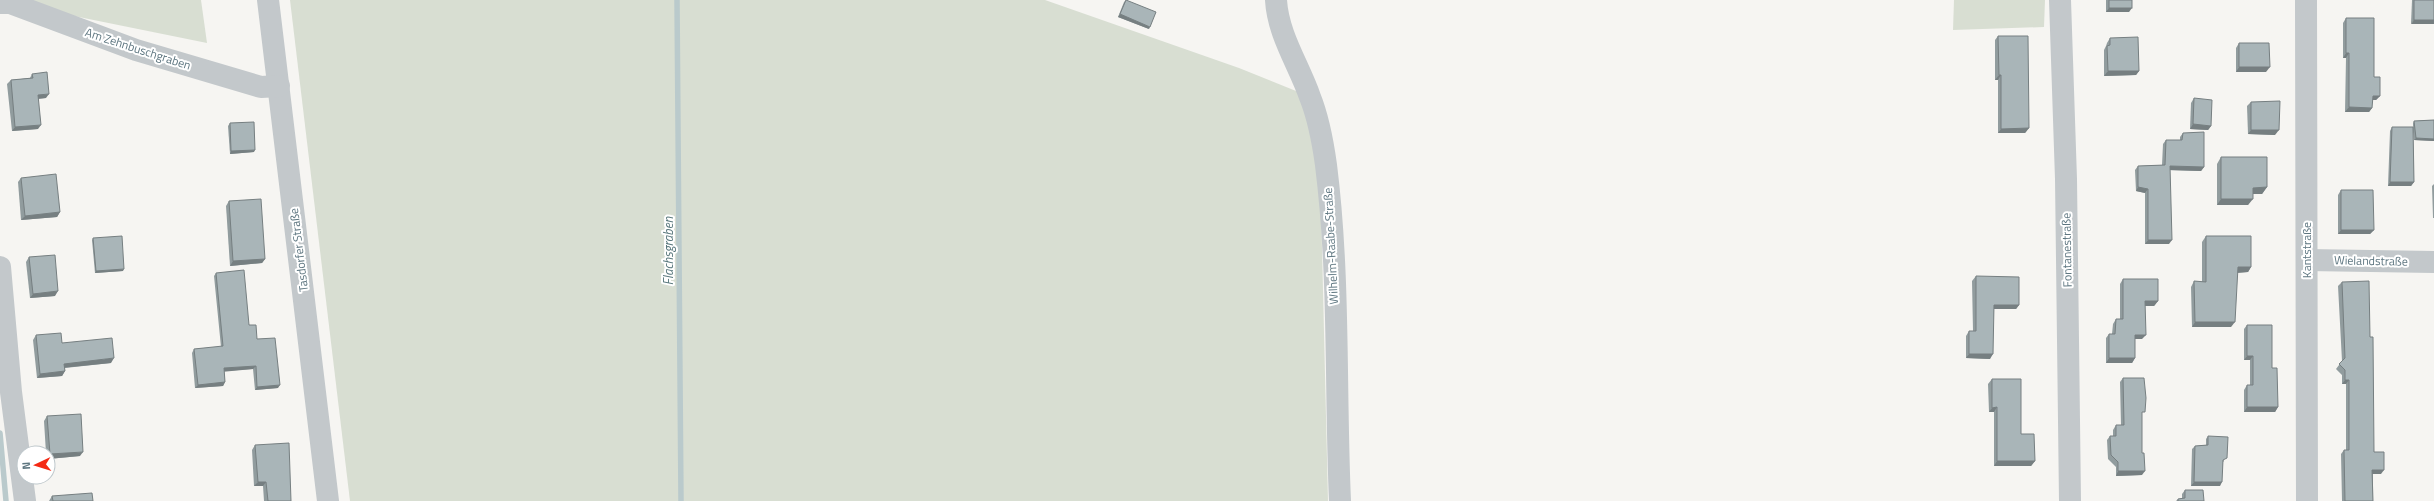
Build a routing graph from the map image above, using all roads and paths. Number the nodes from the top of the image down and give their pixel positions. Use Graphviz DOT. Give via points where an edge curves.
graph roads {
  1 [pos="268,0"];
  2 [pos="1276,0"];
  3 [pos="2060,0"];
  4 [pos="2306,0"];
  5 [pos="0,3"];
  6 [pos="279,86"];
  7 [pos="2307,260"];
  8 [pos="2434,262"];
  9 [pos="0,267"];
  10 [pos="25,501"];
  11 [pos="328,501"];
  12 [pos="1340,501"];
  13 [pos="2070,501"];
  14 [pos="2307,501"];
  1 -- 6 [label="street, Tasdorfer Straße"];
  2 -- 12 [label="street, Wilhelm-Raabe-Straße" via="1283,34 1311,97 1326,164 1334,286"];
  3 -- 13 [label="street, Fontanestraße" via="2066,179"];
  4 -- 7 [label="street, Kantstraße"];
  5 -- 6 [label="street, Am Zehnbuschgraben" via="10,3 174,62 261,87"];
  6 -- 11 [label="street, Tasdorfer Straße"];
  7 -- 8 [label="street, Wielandstraße"];
  7 -- 14 [label="street, Kantstraße"];
  9 -- 10 [label="street" via="11,392"];
}
